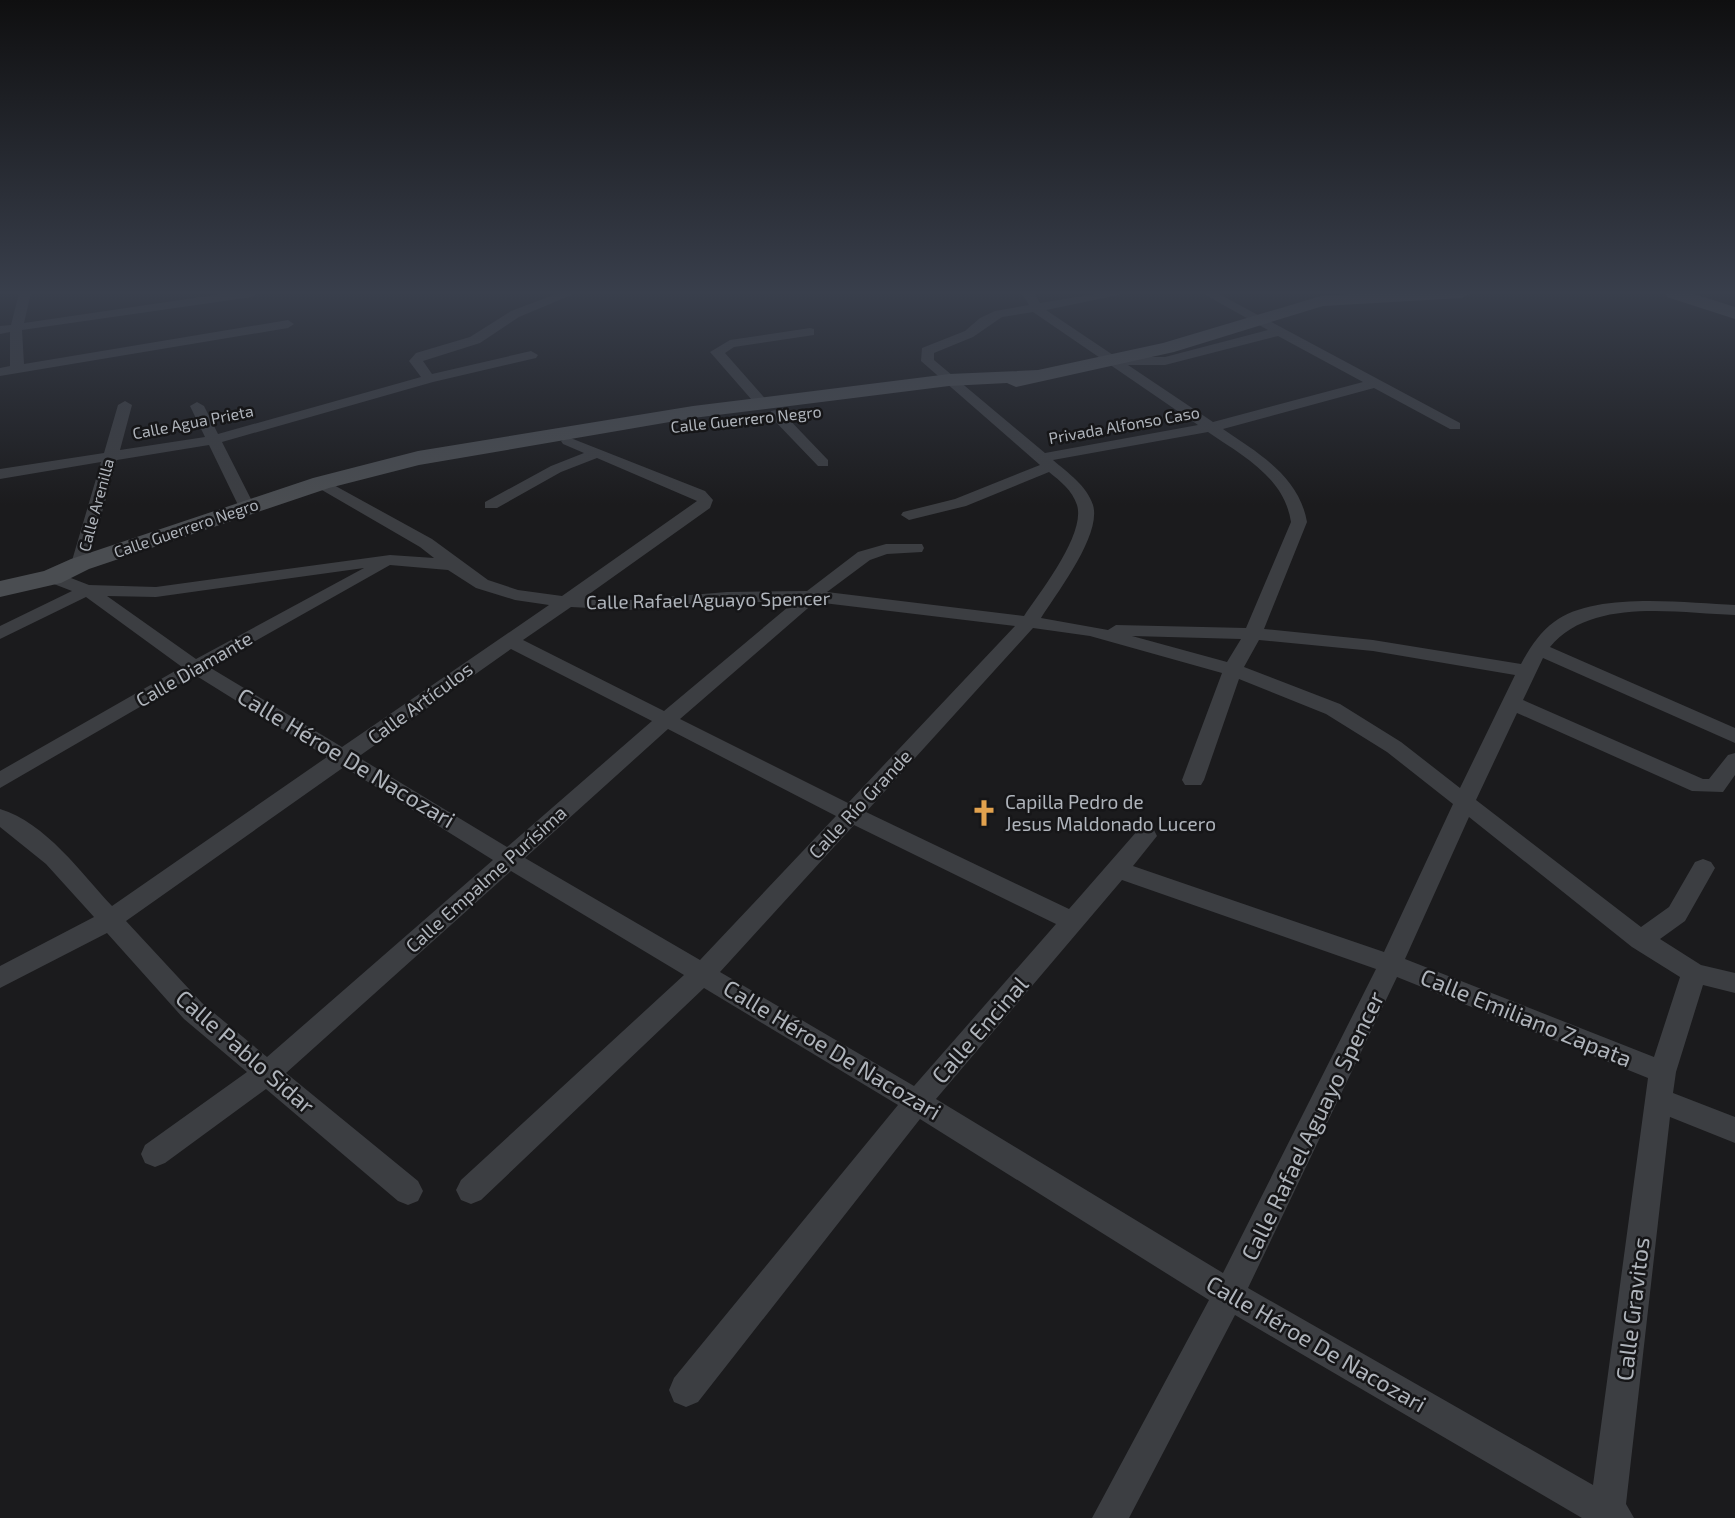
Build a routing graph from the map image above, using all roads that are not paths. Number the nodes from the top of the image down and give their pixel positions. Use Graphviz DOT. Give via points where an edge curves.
graph roads {
  1 [pos="17,364"];
  2 [pos="53,364"];
  3 [pos="418,364"];
  4 [pos="493,364"];
  5 [pos="727,364"];
  6 [pos="931,364"];
  7 [pos="1099,364"];
  8 [pos="1118,364"];
  9 [pos="1340,364"];
  10 [pos="17,370"];
  11 [pos="0,372"];
  12 [pos="429,379"];
  13 [pos="1375,383"];
  14 [pos="956,386"];
  15 [pos="125,405"];
  16 [pos="197,406"];
  17 [pos="770,409"];
  18 [pos="1455,426"];
  19 [pos="1213,427"];
  20 [pos="214,440"];
  21 [pos="569,441"];
  22 [pos="496,445"];
  23 [pos="597,453"];
  24 [pos="109,456"];
  25 [pos="1045,462"];
  26 [pos="823,463"];
  27 [pos="0,474"];
  28 [pos="321,483"];
  29 [pos="491,505"];
  30 [pos="247,507"];
  31 [pos="909,515"];
  32 [pos="916,548"];
  33 [pos="390,560"];
  34 [pos="452,565"];
  35 [pos="83,577"];
  36 [pos="0,589"];
  37 [pos="811,596"];
  38 [pos="564,601"];
  39 [pos="1735,610"];
  40 [pos="1029,622"];
  41 [pos="1091,631"];
  42 [pos="1254,631"];
  43 [pos="0,633"];
  44 [pos="508,640"];
  45 [pos="1534,661"];
  46 [pos="195,667"];
  47 [pos="1233,670"];
  48 [pos="1512,703"];
  49 [pos="666,720"];
  50 [pos="1735,736"];
  51 [pos="346,757"];
  52 [pos="1735,760"];
  53 [pos="1193,779"];
  54 [pos="0,781"];
  55 [pos="1464,802"];
  56 [pos="852,814"];
  57 [pos="0,817"];
  58 [pos="1146,836"];
  59 [pos="509,859"];
  60 [pos="1703,868"];
  61 [pos="1118,870"];
  62 [pos="110,920"];
  63 [pos="1074,922"];
  64 [pos="1641,940"];
  65 [pos="1391,964"];
  66 [pos="703,972"];
  67 [pos="1694,973"];
  68 [pos="0,978"];
  69 [pos="1735,983"];
  70 [pos="267,1073"];
  71 [pos="1660,1086"];
  72 [pos="918,1102"];
  73 [pos="1735,1130"];
  74 [pos="155,1154"];
  75 [pos="471,1190"];
  76 [pos="408,1191"];
  77 [pos="1230,1295"];
  78 [pos="686,1390"];
  79 [pos="1610,1516"];
  80 [pos="1110,1518"];
  1 -- 10 [label="street"];
  2 -- 10 [label="street"];
  3 -- 12 [label="street"];
  4 -- 12 [label="street, Calle Agua Prieta"];
  5 -- 17 [label="street"];
  6 -- 14 [label="street, Calle Río Grande"];
  7 -- 14 [label="street, Calle Guerrero Negro"];
  8 -- 19 [label="street"];
  9 -- 13 [label="street"];
  10 -- 11 [label="street"];
  12 -- 20 [label="street, Calle Agua Prieta"];
  13 -- 18 [label="street"];
  13 -- 19 [label="street, Privada Alfonso Caso"];
  14 -- 17 [label="street, Calle Guerrero Negro"];
  14 -- 25 [label="street, Calle Río Grande"];
  15 -- 24 [label="street, Calle Arenilla"];
  16 -- 20 [label="street"];
  17 -- 21 [label="street, Calle Guerrero Negro"];
  17 -- 22 [label="street, Calle Guerrero Negro" via="625,422"];
  17 -- 26 [label="street"];
  19 -- 25 [label="street, Privada Alfonso Caso"];
  19 -- 42 [label="street" via="1288,486 1297,505 1299,523"];
  20 -- 24 [label="street, Calle Agua Prieta"];
  20 -- 30 [label="street"];
  21 -- 22 [label="street, Calle Guerrero Negro"];
  21 -- 23 [label="street"];
  22 -- 28 [label="street, Calle Guerrero Negro" via="418,458"];
  23 -- 29 [label="street" via="556,469"];
  23 -- 38 [label="street, Calle Artículos" via="699,494 704,505"];
  24 -- 27 [label="street, Calle Agua Prieta"];
  24 -- 35 [label="street, Calle Arenilla"];
  25 -- 31 [label="street" via="960,503"];
  25 -- 40 [label="street, Calle Río Grande" via="1070,482 1087,514 1083,529"];
  28 -- 30 [label="street, Calle Guerrero Negro"];
  28 -- 34 [label="street" via="426,543"];
  30 -- 35 [label="street, Calle Guerrero Negro"];
  32 -- 37 [label="street, Calle Empalme Purísima" via="886,549 864,556"];
  33 -- 34 [label="street, Calle Rafael Aguayo Spencer"];
  33 -- 35 [label="street, Calle Rafael Aguayo Spencer" via="156,592"];
  33 -- 46 [label="street, Calle Diamante"];
  34 -- 38 [label="street, Calle Rafael Aguayo Spencer" via="482,584 515,595"];
  35 -- 36 [label="street, Calle Guerrero Negro" via="52,577"];
  35 -- 43 [label="street"];
  35 -- 46 [label="street, Calle Héroe De Nacozari"];
  37 -- 38 [label="street, Calle Rafael Aguayo Spencer" via="629,605"];
  37 -- 40 [label="street, Calle Rafael Aguayo Spencer"];
  37 -- 49 [label="street, Calle Empalme Purísima"];
  38 -- 44 [label="street, Calle Artículos"];
  39 -- 45 [label="street, Calle Rafael Aguayo Spencer" via="1582,614 1557,628"];
  40 -- 41 [label="street, Calle Rafael Aguayo Spencer"];
  40 -- 56 [label="street, Calle Río Grande"];
  41 -- 42 [label="street"];
  41 -- 47 [label="street, Calle Rafael Aguayo Spencer"];
  42 -- 45 [label="street"];
  42 -- 47 [label="street"];
  44 -- 49 [label="street"];
  44 -- 51 [label="street, Calle Artículos"];
  45 -- 48 [label="street, Calle Rafael Aguayo Spencer"];
  45 -- 50 [label="street" via="1683,710"];
  46 -- 51 [label="street, Calle Héroe De Nacozari"];
  46 -- 54 [label="street, Calle Diamante"];
  47 -- 53 [label="street"];
  47 -- 55 [label="street, Calle Rafael Aguayo Spencer" via="1333,709 1394,747"];
  48 -- 52 [label="street" via="1700,786 1715,787"];
  48 -- 55 [label="street, Calle Rafael Aguayo Spencer"];
  49 -- 56 [label="street"];
  49 -- 59 [label="street, Calle Empalme Purísima"];
  51 -- 59 [label="street, Calle Héroe De Nacozari"];
  51 -- 62 [label="street, Calle Artículos"];
  55 -- 64 [label="street, Calle Rafael Aguayo Spencer"];
  55 -- 65 [label="street, Calle Rafael Aguayo Spencer"];
  56 -- 63 [label="street"];
  56 -- 66 [label="street, Calle Río Grande"];
  57 -- 62 [label="street, Calle Pablo Sidar" via="54,858"];
  58 -- 61 [label="street, Calle Encinal"];
  59 -- 66 [label="street, Calle Héroe De Nacozari"];
  59 -- 70 [label="street, Calle Empalme Purísima"];
  60 -- 64 [label="street" via="1677,914"];
  61 -- 63 [label="street, Calle Encinal"];
  61 -- 65 [label="street, Calle Emiliano Zapata"];
  62 -- 68 [label="street, Calle Artículos"];
  62 -- 70 [label="street, Calle Pablo Sidar" via="193,1011"];
  63 -- 72 [label="street, Calle Encinal"];
  64 -- 67 [label="street, Calle Rafael Aguayo Spencer"];
  65 -- 71 [label="street, Calle Emiliano Zapata"];
  65 -- 77 [label="street, Calle Rafael Aguayo Spencer"];
  66 -- 72 [label="street, Calle Héroe De Nacozari"];
  66 -- 75 [label="street, Calle Río Grande"];
  67 -- 69 [label="street, Calle Rafael Aguayo Spencer"];
  67 -- 71 [label="street, Calle Gravitos"];
  70 -- 74 [label="street, Calle Empalme Purísima"];
  70 -- 76 [label="street, Calle Pablo Sidar"];
  71 -- 73 [label="street, Calle Emiliano Zapata"];
  71 -- 79 [label="street, Calle Gravitos"];
  72 -- 77 [label="street, Calle Héroe De Nacozari"];
  72 -- 78 [label="street, Calle Encinal"];
  77 -- 79 [label="street, Calle Héroe De Nacozari"];
  77 -- 80 [label="street, Calle Rafael Aguayo Spencer"];
}
